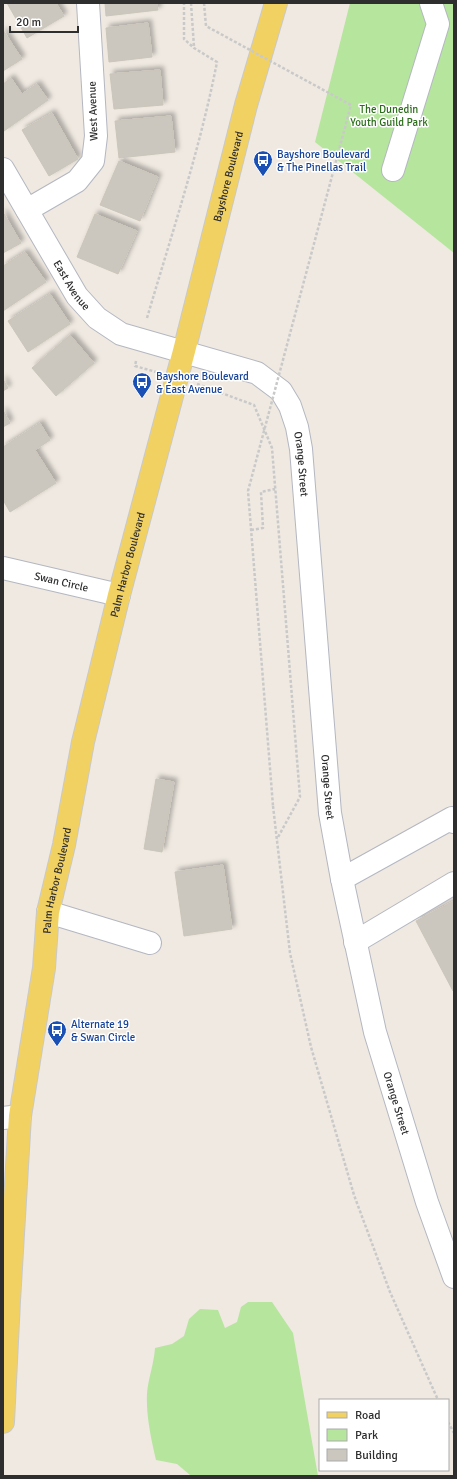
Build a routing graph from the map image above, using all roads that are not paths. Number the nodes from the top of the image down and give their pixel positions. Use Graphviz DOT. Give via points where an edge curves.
graph roads {
  1 [pos="88,3"];
  2 [pos="276,3"];
  3 [pos="431,3"];
  4 [pos="3,169"];
  5 [pos="393,170"];
  6 [pos="27,210"];
  7 [pos="184,351"];
  8 [pos="3,568"];
  9 [pos="119,595"];
  10 [pos="454,822"];
  11 [pos="342,879"];
  12 [pos="454,883"];
  13 [pos="48,912"];
  14 [pos="355,942"];
  15 [pos="150,943"];
  16 [pos="12,1117"];
  17 [pos="454,1277"];
  18 [pos="3,1422"];
  1 -- 6 [label="street, West Avenue" via="96,136 93,162 76,181"];
  2 -- 7 [label="main road, Bayshore Boulevard" via="246,105"];
  3 -- 5 [label="street" via="438,24"];
  4 -- 6 [label="street, East Avenue"];
  6 -- 7 [label="street, East Avenue" via="77,296 97,318 121,334"];
  7 -- 9 [label="main road, Palm Harbor Boulevard"];
  7 -- 11 [label="street, Orange Street" via="258,373 280,391 290,406 297,427 301,448 330,813"];
  8 -- 9 [label="street, Swan Circle"];
  9 -- 13 [label="main road, Palm Harbor Boulevard" via="83,742 64,845"];
  10 -- 11 [label="street" via="452,818"];
  11 -- 14 [label="street, Orange Street"];
  12 -- 14 [label="street"];
  13 -- 15 [label="street"];
  13 -- 16 [label="main road, Palm Harbor Boulevard" via="44,968"];
  14 -- 17 [label="street, Orange Street" via="375,1032 427,1202"];
  16 -- 18 [label="main road, Palm Harbor Boulevard" via="9,1301"];
}
